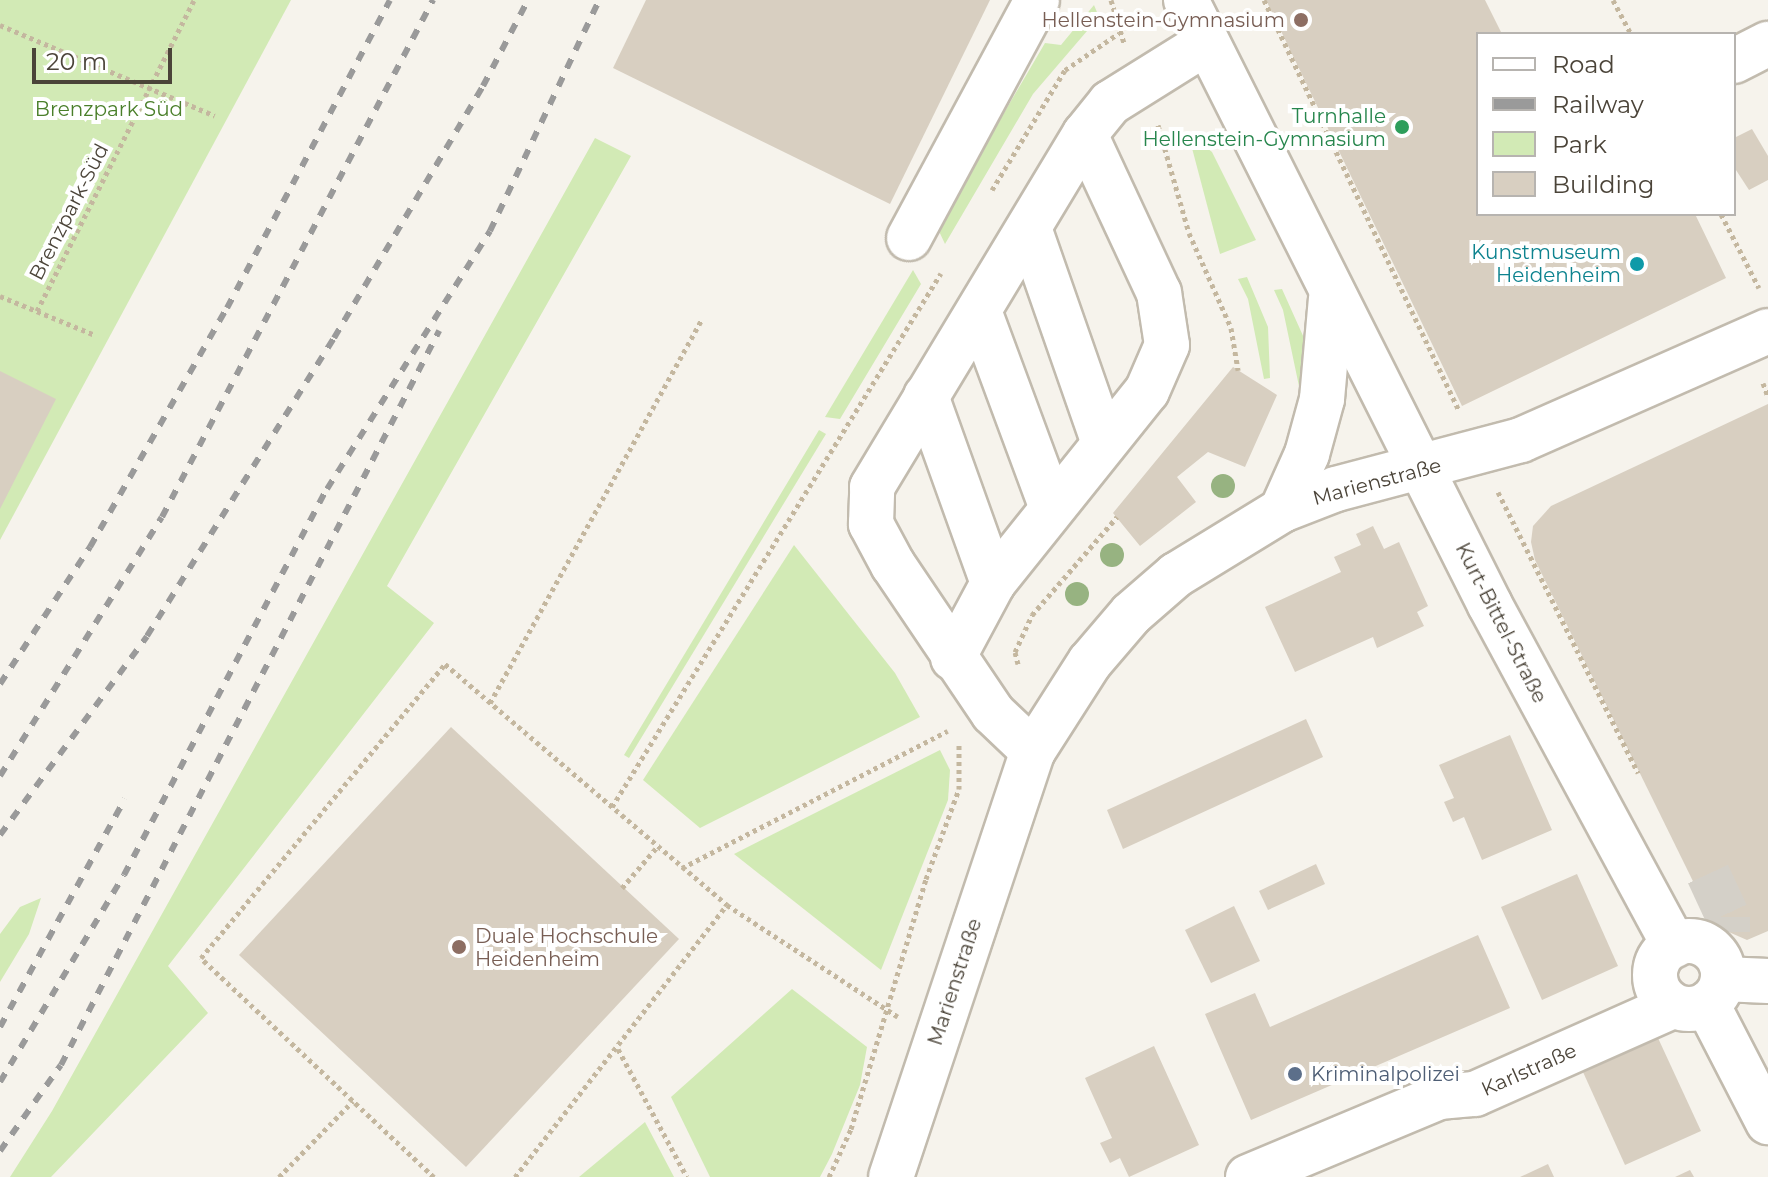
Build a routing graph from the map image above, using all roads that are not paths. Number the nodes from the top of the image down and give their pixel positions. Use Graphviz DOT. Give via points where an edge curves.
graph roads {
  1 [pos="1037,0"];
  2 [pos="1186,0"];
  3 [pos="1206,43"];
  4 [pos="1768,44"];
  5 [pos="1736,60"];
  6 [pos="1085,134"];
  7 [pos="1029,228"];
  8 [pos="909,238"];
  9 [pos="1331,298"];
  10 [pos="979,311"];
  11 [pos="1765,312"];
  12 [pos="926,396"];
  13 [pos="1104,443"];
  14 [pos="1423,468"];
  15 [pos="1052,508"];
  16 [pos="1282,510"];
  17 [pos="993,583"];
  18 [pos="953,658"];
  19 [pos="1033,751"];
  20 [pos="1703,970"];
  21 [pos="1768,981"];
  22 [pos="1768,1122"];
  23 [pos="891,1177"];
  24 [pos="1248,1177"];
  1 -- 8 [label="street"];
  2 -- 3 [label="street, Kurt-Bittel-Straße"];
  3 -- 6 [label="street" via="1110,103"];
  3 -- 9 [label="street, Kurt-Bittel-Straße"];
  4 -- 5 [label="street"];
  6 -- 7 [label="street"];
  6 -- 13 [label="street" via="1159,293 1167,345 1147,391"];
  7 -- 10 [label="street"];
  7 -- 13 [label="street"];
  9 -- 14 [label="street, Kurt-Bittel-Straße"];
  9 -- 16 [label="street" via="1322,399 1307,454"];
  10 -- 12 [label="street"];
  10 -- 15 [label="street"];
  11 -- 14 [label="street, Marienstraße" via="1521,440"];
  12 -- 17 [label="street"];
  12 -- 18 [label="street" via="872,487 871,524"];
  13 -- 15 [label="street"];
  14 -- 16 [label="street, Marienstraße" via="1336,489"];
  14 -- 20 [label="street, Kurt-Bittel-Straße" via="1524,670"];
  15 -- 17 [label="street"];
  16 -- 19 [label="street, Marienstraße" via="1176,575 1131,614 1090,662"];
  17 -- 18 [label="street"];
  18 -- 19 [label="street" via="993,713"];
  19 -- 23 [label="street, Marienstraße"];
  20 -- 21 [label="street, Karlstraße"];
  20 -- 22 [label="street, Kurt-Bittel-Straße"];
  20 -- 24 [label="street, Karlstraße" via="1475,1094 1439,1097"];
}
